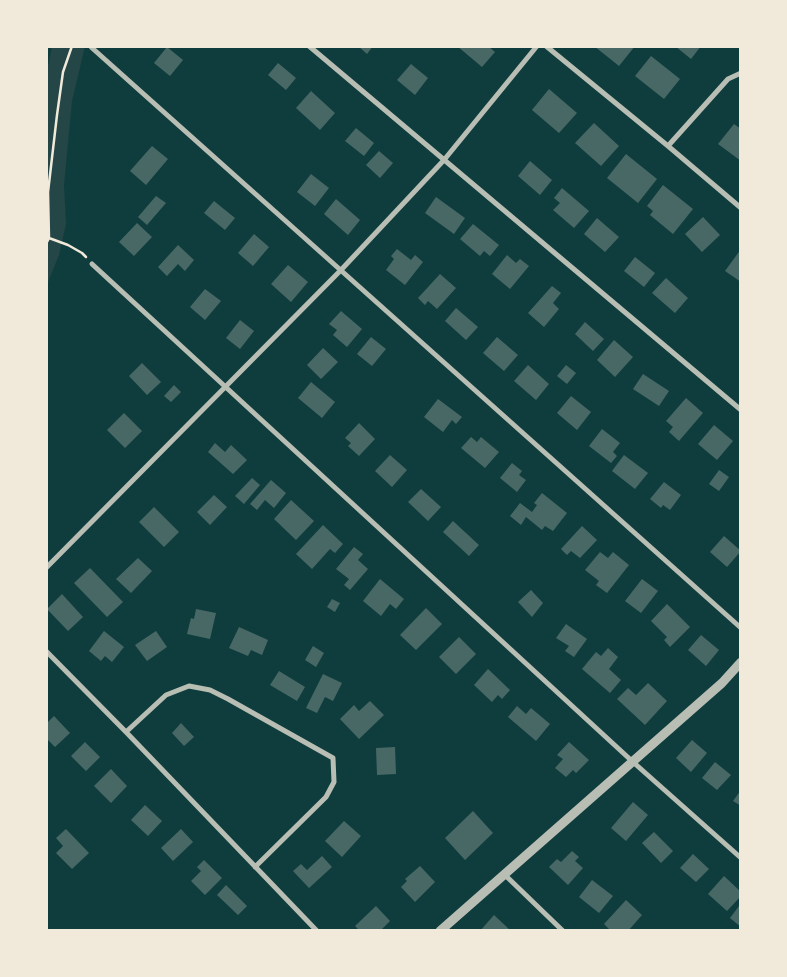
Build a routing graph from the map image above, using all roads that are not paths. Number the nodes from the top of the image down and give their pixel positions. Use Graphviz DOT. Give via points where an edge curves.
graph roads {
  1 [pos="309,46"];
  2 [pos="536,46"];
  3 [pos="546,46"];
  4 [pos="91,47"];
  5 [pos="741,73"];
  6 [pos="668,146"];
  7 [pos="444,160"];
  8 [pos="741,208"];
  9 [pos="92,264"];
  10 [pos="341,270"];
  11 [pos="226,387"];
  12 [pos="741,410"];
  13 [pos="46,568"];
  14 [pos="741,628"];
  15 [pos="46,651"];
  16 [pos="741,662"];
  17 [pos="126,732"];
  18 [pos="633,762"];
  19 [pos="741,858"];
  20 [pos="255,866"];
  21 [pos="505,875"];
  22 [pos="317,931"];
  23 [pos="440,931"];
  24 [pos="563,931"];
  1 -- 7 [label="street"];
  2 -- 7 [label="street"];
  3 -- 6 [label="street"];
  4 -- 10 [label="street"];
  5 -- 6 [label="street" via="728,79"];
  6 -- 8 [label="street"];
  7 -- 10 [label="street"];
  7 -- 12 [label="street"];
  9 -- 11 [label="street"];
  10 -- 11 [label="street"];
  10 -- 14 [label="street"];
  11 -- 13 [label="street"];
  11 -- 18 [label="street"];
  15 -- 17 [label="street"];
  16 -- 18 [label="street" via="722,683"];
  17 -- 20 [label="street"];
  17 -- 20 [label="street" via="166,695 189,686 210,690 228,699 333,758 334,782 326,797"];
  18 -- 19 [label="street"];
  18 -- 21 [label="street"];
  20 -- 22 [label="street"];
  21 -- 23 [label="street"];
  21 -- 24 [label="street"];
}
